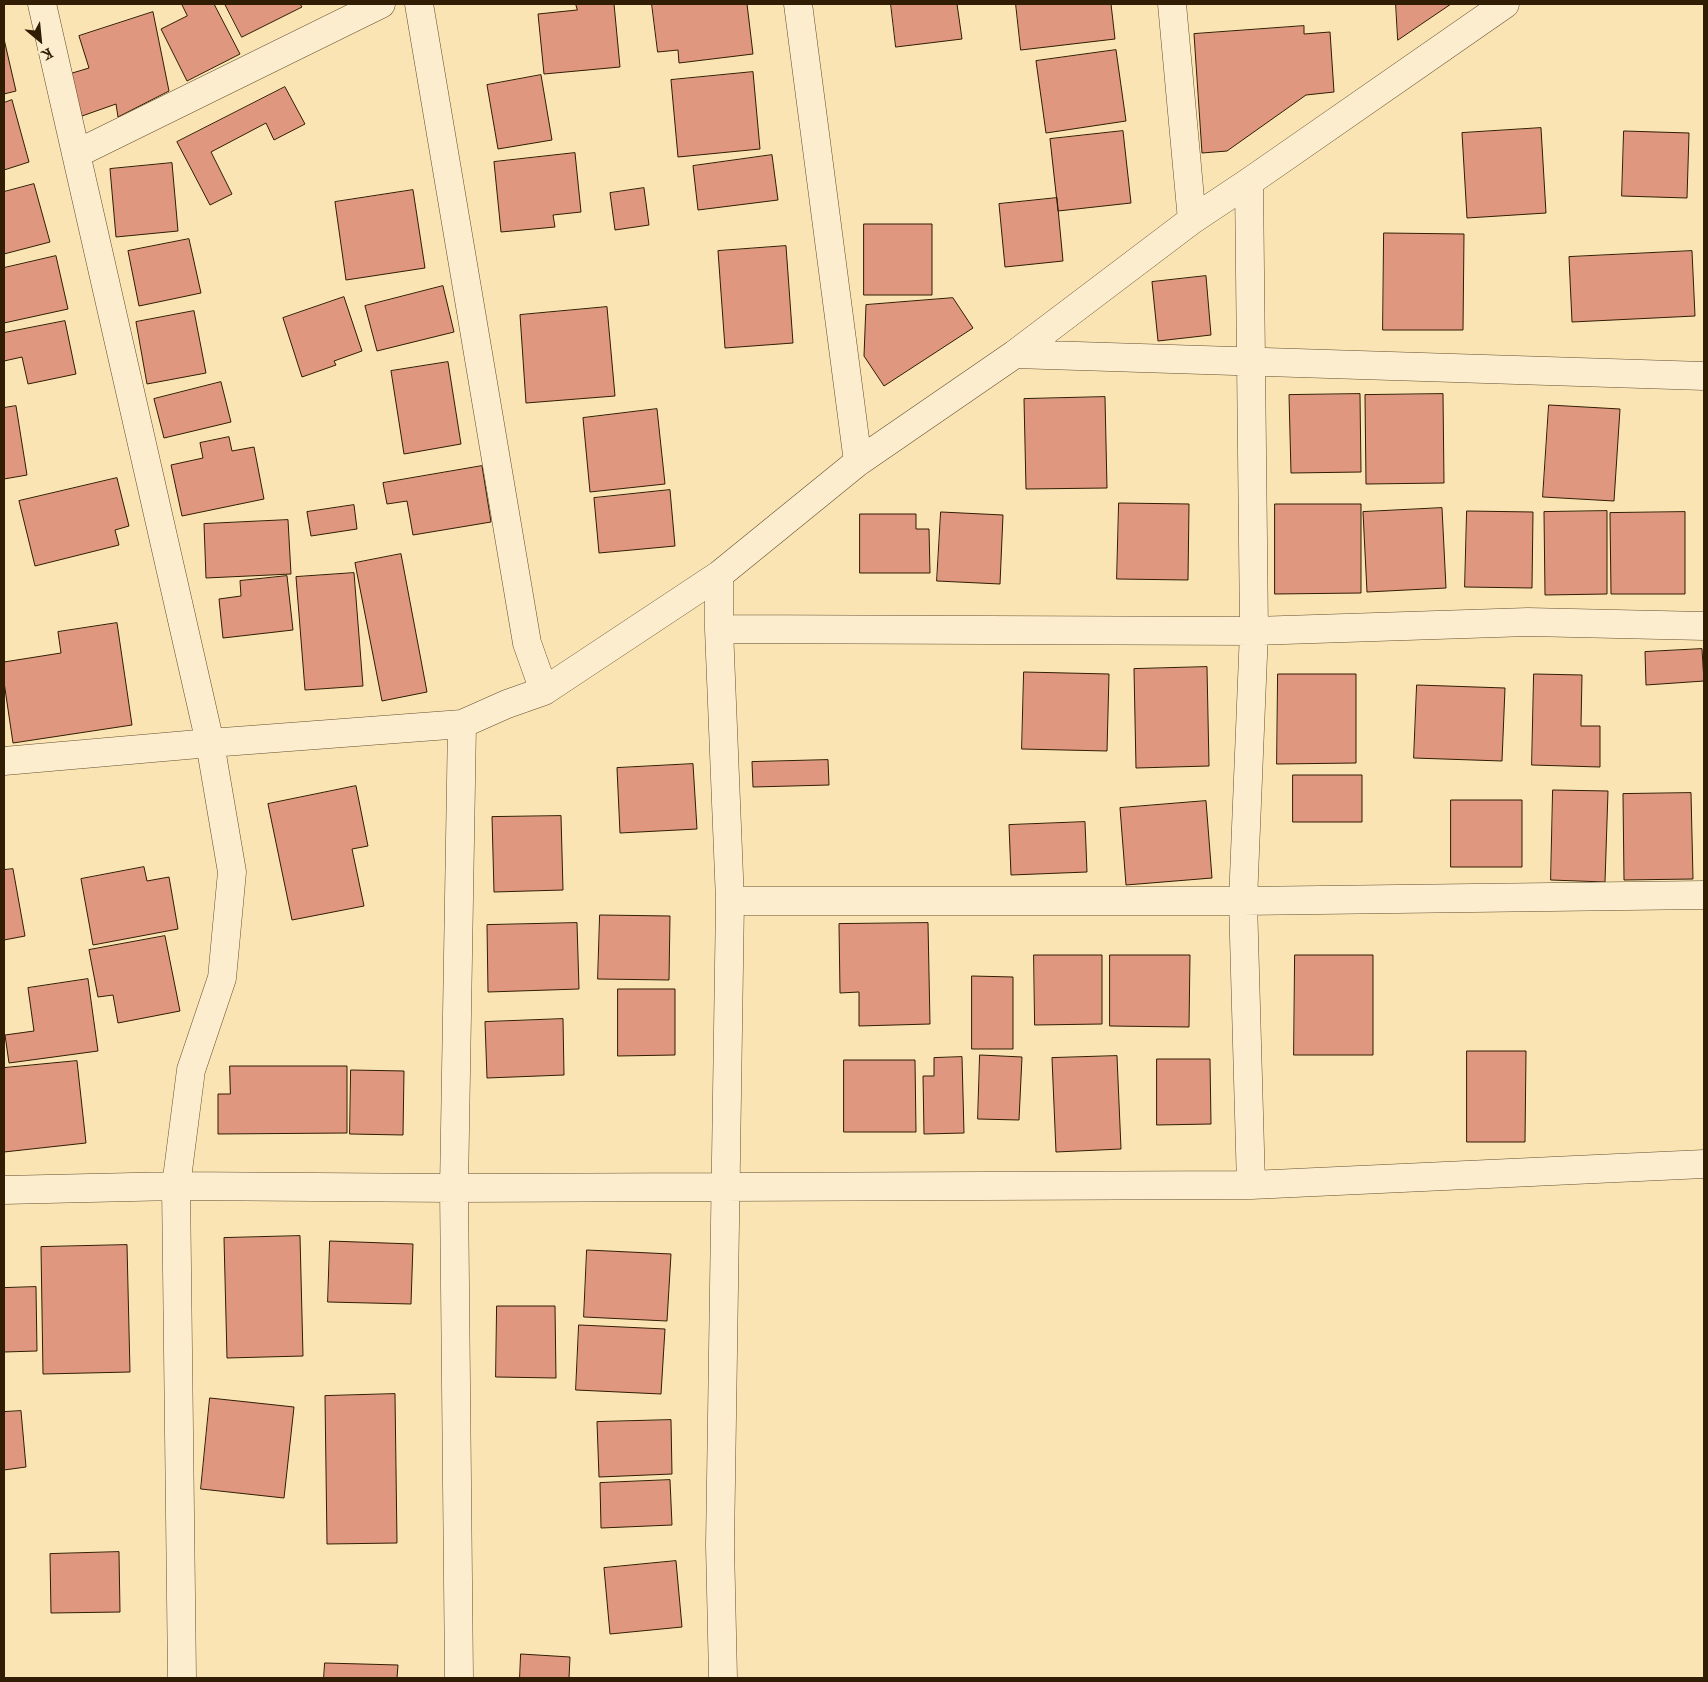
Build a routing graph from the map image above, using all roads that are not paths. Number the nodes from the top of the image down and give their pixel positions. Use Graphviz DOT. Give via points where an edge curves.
graph roads {
  1 [pos="42,4"];
  2 [pos="381,4"];
  3 [pos="419,4"];
  4 [pos="798,4"];
  5 [pos="1172,4"];
  6 [pos="1505,4"];
  7 [pos="76,154"];
  8 [pos="1249,182"];
  9 [pos="1192,220"];
  10 [pos="1015,354"];
  11 [pos="1251,361"];
  12 [pos="1704,376"];
  13 [pos="858,462"];
  14 [pos="719,575"];
  15 [pos="1704,626"];
  16 [pos="719,629"];
  17 [pos="1254,631"];
  18 [pos="544,690"];
  19 [pos="462,724"];
  20 [pos="210,743"];
  21 [pos="4,762"];
  22 [pos="1704,895"];
  23 [pos="730,901"];
  24 [pos="1243,901"];
  25 [pos="1704,1164"];
  26 [pos="1251,1185"];
  27 [pos="176,1186"];
  28 [pos="726,1186"];
  29 [pos="454,1188"];
  30 [pos="4,1190"];
  31 [pos="182,1678"];
  32 [pos="459,1678"];
  33 [pos="723,1678"];
  1 -- 7 [label="street"];
  2 -- 7 [label="street"];
  3 -- 18 [label="street" via="527,643"];
  4 -- 13 [label="street"];
  5 -- 9 [label="street"];
  6 -- 8 [label="street"];
  7 -- 20 [label="street"];
  8 -- 9 [label="street"];
  8 -- 11 [label="street"];
  9 -- 10 [label="street"];
  10 -- 11 [label="street"];
  10 -- 13 [label="street"];
  11 -- 12 [label="street"];
  11 -- 17 [label="street"];
  13 -- 14 [label="street"];
  14 -- 16 [label="street"];
  14 -- 18 [label="street"];
  15 -- 17 [label="street" via="1528,622"];
  16 -- 17 [label="street"];
  16 -- 23 [label="street"];
  17 -- 24 [label="street"];
  18 -- 19 [label="street"];
  19 -- 20 [label="street"];
  19 -- 29 [label="street"];
  20 -- 21 [label="street"];
  20 -- 27 [label="street" via="232,872 222,978 191,1070"];
  22 -- 24 [label="street"];
  23 -- 24 [label="street"];
  23 -- 28 [label="street"];
  24 -- 26 [label="street"];
  25 -- 26 [label="street"];
  26 -- 28 [label="street"];
  27 -- 29 [label="street"];
  27 -- 30 [label="street"];
  27 -- 31 [label="street"];
  28 -- 29 [label="street"];
  28 -- 33 [label="street" via="720,1544"];
  29 -- 32 [label="street"];
}
